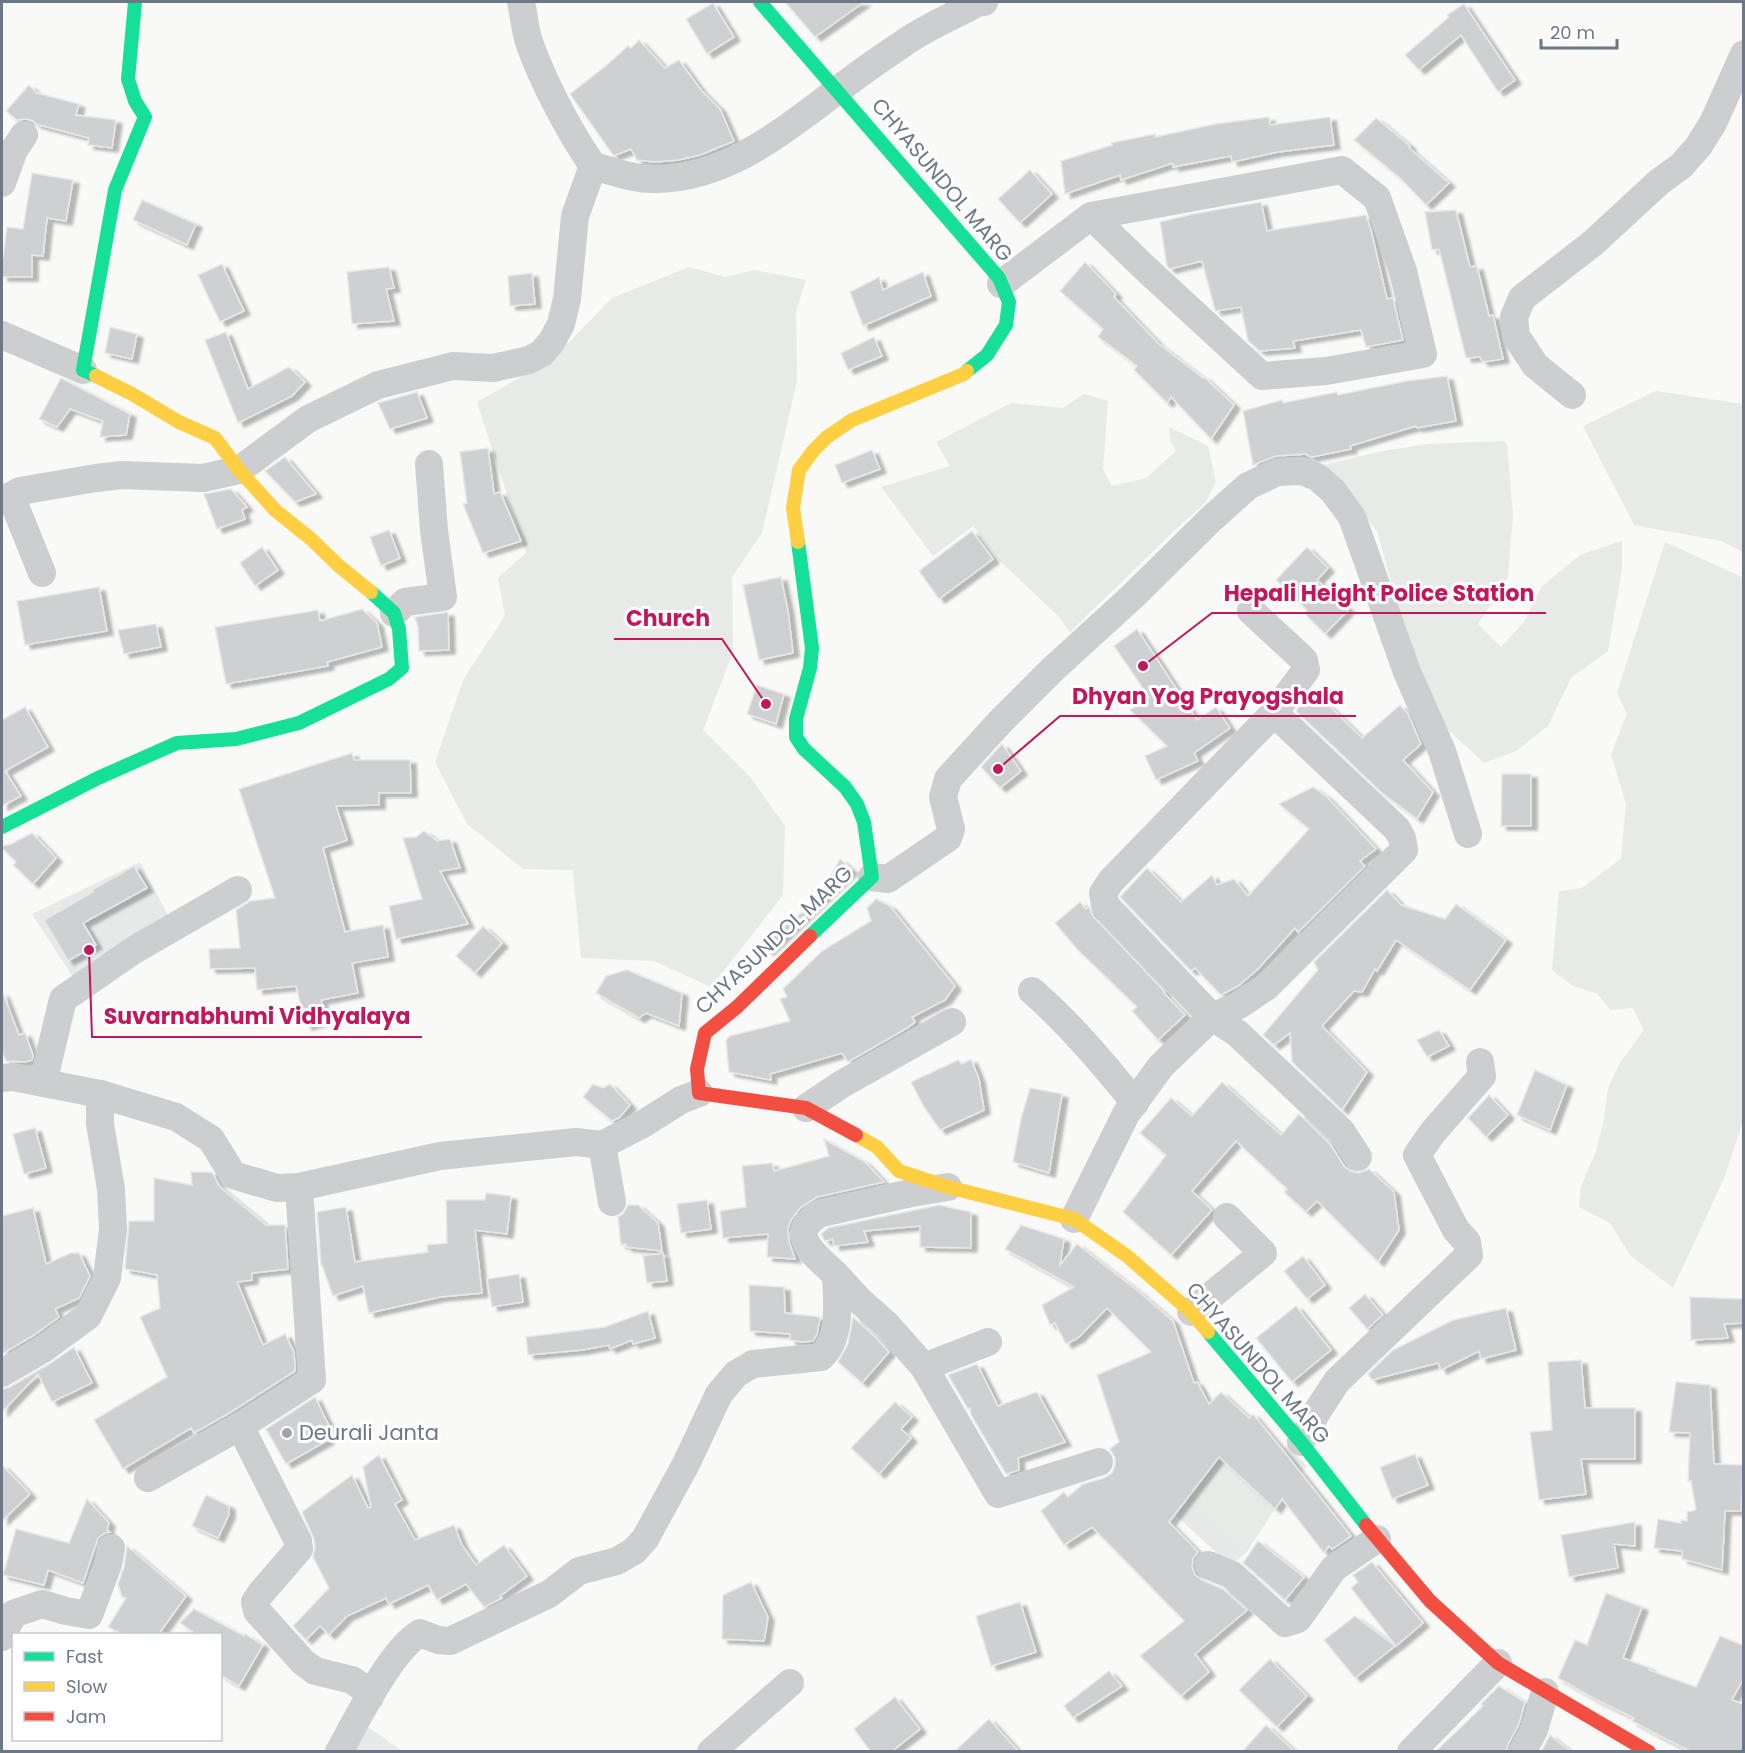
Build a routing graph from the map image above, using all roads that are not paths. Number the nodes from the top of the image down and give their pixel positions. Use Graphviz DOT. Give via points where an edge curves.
graph roads {
  1 [pos="135,2"];
  2 [pos="521,2"];
  3 [pos="760,2"];
  4 [pos="984,2"];
  5 [pos="1743,54"];
  6 [pos="838,90"];
  7 [pos="24,135"];
  8 [pos="594,166"];
  9 [pos="2,183"];
  10 [pos="1091,216"];
  11 [pos="1001,284"];
  12 [pos="2,335"];
  13 [pos="83,370"];
  14 [pos="1572,395"];
  15 [pos="429,464"];
  16 [pos="239,470"];
  17 [pos="6,499"];
  18 [pos="42,573"];
  19 [pos="1251,611"];
  20 [pos="394,613"];
  21 [pos="1274,713"];
  22 [pos="2,826"];
  23 [pos="1468,834"];
  24 [pos="872,878"];
  25 [pos="238,890"];
  26 [pos="1032,991"];
  27 [pos="1212,1017"];
  28 [pos="952,1022"];
  29 [pos="1480,1062"];
  30 [pos="2,1078"];
  31 [pos="43,1083"];
  32 [pos="699,1093"];
  33 [pos="100,1094"];
  34 [pos="1135,1103"];
  35 [pos="806,1108"];
  36 [pos="602,1145"];
  37 [pos="1358,1156"];
  38 [pos="299,1187"];
  39 [pos="948,1187"];
  40 [pos="612,1202"];
  41 [pos="1227,1217"];
  42 [pos="1074,1219"];
  43 [pos="836,1275"];
  44 [pos="1191,1312"];
  45 [pos="988,1342"];
  46 [pos="924,1366"];
  47 [pos="2,1374"];
  48 [pos="240,1426"];
  49 [pos="1301,1442"];
  50 [pos="1099,1462"];
  51 [pos="148,1478"];
  52 [pos="1377,1539"];
  53 [pos="111,1548"];
  54 [pos="1208,1565"];
  55 [pos="2,1637"];
  56 [pos="1498,1662"];
  57 [pos="790,1683"];
  58 [pos="1545,1692"];
  59 [pos="369,1697"];
  60 [pos="339,1752"];
  61 [pos="711,1752"];
  62 [pos="1411,1752"];
  63 [pos="1522,1752"];
  64 [pos="1649,1752"];
  1 -- 13 [label="street" via="128,79 145,117 115,189"];
  2 -- 8 [label="street" via="528,41 550,90"];
  3 -- 6 [label="street, CHYASUNDOL MARG"];
  4 -- 6 [label="street" via="903,43"];
  5 -- 14 [label="street" via="1713,123 1681,166 1593,243 1522,298 1514,317 1516,336 1535,365"];
  6 -- 8 [label="street" via="773,139 739,158 692,175 655,179"];
  6 -- 11 [label="street, CHYASUNDOL MARG"];
  7 -- 9 [label="street"];
  8 -- 16 [label="street" via="574,216 561,324 542,353 493,368 453,366 378,385 308,419"];
  10 -- 10 [label="street" via="1342,170 1377,198 1403,271 1423,354 1326,371 1262,376"];
  10 -- 11 [label="street"];
  11 -- 24 [label="street, CHYASUNDOL MARG" via="1009,302 1006,325 987,355 964,374 852,420 827,437 799,471 794,507 812,648 796,719 796,737 857,804 864,822"];
  12 -- 13 [label="street"];
  13 -- 16 [label="street" via="215,438"];
  15 -- 20 [label="street" via="443,597 405,602"];
  16 -- 17 [label="street" via="202,478 122,475 20,491"];
  16 -- 20 [label="street" via="275,510"];
  17 -- 18 [label="street"];
  19 -- 21 [label="street" via="1304,660 1306,670"];
  20 -- 22 [label="street" via="402,668 389,679 299,723 236,739 177,743"];
  21 -- 27 [label="street" via="1103,893 1105,905"];
  21 -- 27 [label="street" via="1397,829 1404,850 1266,987"];
  23 -- 24 [label="street" via="1442,751 1407,672 1352,518 1333,491 1317,477 1302,471 1277,472 1248,486 1210,520 1053,669 948,779 943,797 951,829 948,838 888,879"];
  24 -- 32 [label="street, CHYASUNDOL MARG" via="705,1033 697,1069"];
  25 -- 31 [label="street" via="134,950 63,999"];
  26 -- 34 [label="street" via="1053,1009"];
  27 -- 34 [label="street" via="1161,1066"];
  27 -- 37 [label="street" via="1237,1032 1341,1131"];
  28 -- 35 [label="street"];
  29 -- 49 [label="street" via="1482,1076 1417,1155 1456,1230 1467,1242 1469,1255 1337,1381"];
  30 -- 31 [label="street"];
  31 -- 33 [label="street"];
  32 -- 35 [label="street, CHYASUNDOL MARG"];
  32 -- 36 [label="street"];
  33 -- 38 [label="street" via="176,1118 211,1139 233,1175 277,1188"];
  33 -- 47 [label="street" via="113,1230 107,1278 88,1316"];
  34 -- 42 [label="street"];
  35 -- 39 [label="street, CHYASUNDOL MARG" via="877,1147 898,1171"];
  36 -- 38 [label="street" via="576,1142 440,1156"];
  36 -- 40 [label="street"];
  38 -- 48 [label="street" via="312,1380"];
  39 -- 42 [label="street, CHYASUNDOL MARG"];
  39 -- 43 [label="street" via="814,1216 804,1228 805,1242"];
  41 -- 44 [label="street" via="1263,1253"];
  42 -- 44 [label="street, CHYASUNDOL MARG" via="1127,1256"];
  43 -- 46 [label="street"];
  43 -- 59 [label="street" via="837,1318 827,1351 821,1357 753,1364 736,1374 719,1394 686,1464 645,1539 634,1551 617,1561 579,1571 549,1594 450,1641 420,1633 412,1637"];
  44 -- 49 [label="street, CHYASUNDOL MARG"];
  45 -- 46 [label="street"];
  46 -- 50 [label="street" via="998,1494"];
  48 -- 51 [label="street"];
  48 -- 59 [label="street" via="299,1549 261,1593 255,1602 257,1611 303,1662 315,1671 352,1680"];
  49 -- 52 [label="street, CHYASUNDOL MARG"];
  52 -- 54 [label="street" via="1335,1568 1298,1619 1285,1623 1232,1575"];
  52 -- 56 [label="street, CHYASUNDOL MARG" via="1430,1601"];
  53 -- 55 [label="street" via="89,1615 42,1604 13,1614"];
  56 -- 58 [label="street, CHYASUNDOL MARG"];
  56 -- 62 [label="street"];
  57 -- 61 [label="street"];
  58 -- 63 [label="street" via="1534,1730"];
  58 -- 64 [label="street, CHYASUNDOL MARG"];
  59 -- 60 [label="street"];
}
